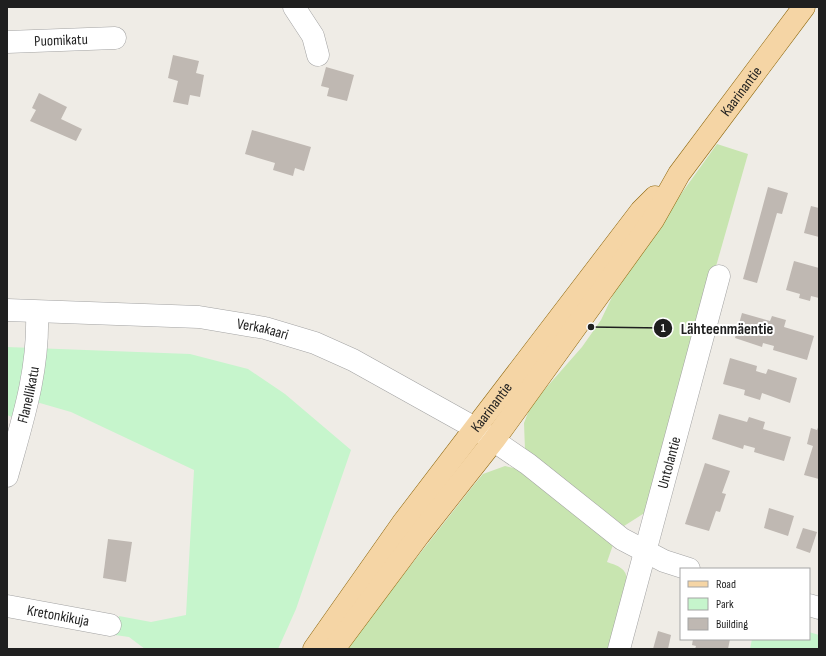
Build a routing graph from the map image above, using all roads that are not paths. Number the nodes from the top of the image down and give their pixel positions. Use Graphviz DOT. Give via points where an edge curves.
graph roads {
  1 [pos="294,7"];
  2 [pos="804,7"];
  3 [pos="115,38"];
  4 [pos="7,42"];
  5 [pos="318,55"];
  6 [pos="679,174"];
  7 [pos="719,276"];
  8 [pos="7,310"];
  9 [pos="38,312"];
  10 [pos="475,428"];
  11 [pos="494,440"];
  12 [pos="7,476"];
  13 [pos="644,550"];
  14 [pos="686,568"];
  15 [pos="7,606"];
  16 [pos="110,625"];
  17 [pos="314,649"];
  18 [pos="334,649"];
  19 [pos="619,649"];
  1 -- 5 [label="street" via="313,36"];
  2 -- 6 [label="main road, Kaarinantie"];
  3 -- 4 [label="street, Puomikatu"];
  6 -- 10 [label="main road, Kaarinantie" via="641,211"];
  6 -- 11 [label="main road, Kaarinantie" via="653,220"];
  7 -- 13 [label="street, Untolantie"];
  8 -- 9 [label="street, Verkakaari"];
  9 -- 10 [label="street, Verkakaari" via="200,317 265,328 315,343 353,360"];
  9 -- 12 [label="street, Flanellikatu" via="35,368"];
  10 -- 11 [label="street, Verkakaari"];
  10 -- 17 [label="main road, Kaarinantie" via="402,524"];
  11 -- 13 [label="street, Verkakaari" via="622,539"];
  11 -- 18 [label="main road, Kaarinantie" via="419,534"];
  13 -- 14 [label="street, Verkakaari" via="664,561"];
  13 -- 19 [label="street, Untolantie"];
  15 -- 16 [label="street, Kretonkikuja"];
}
